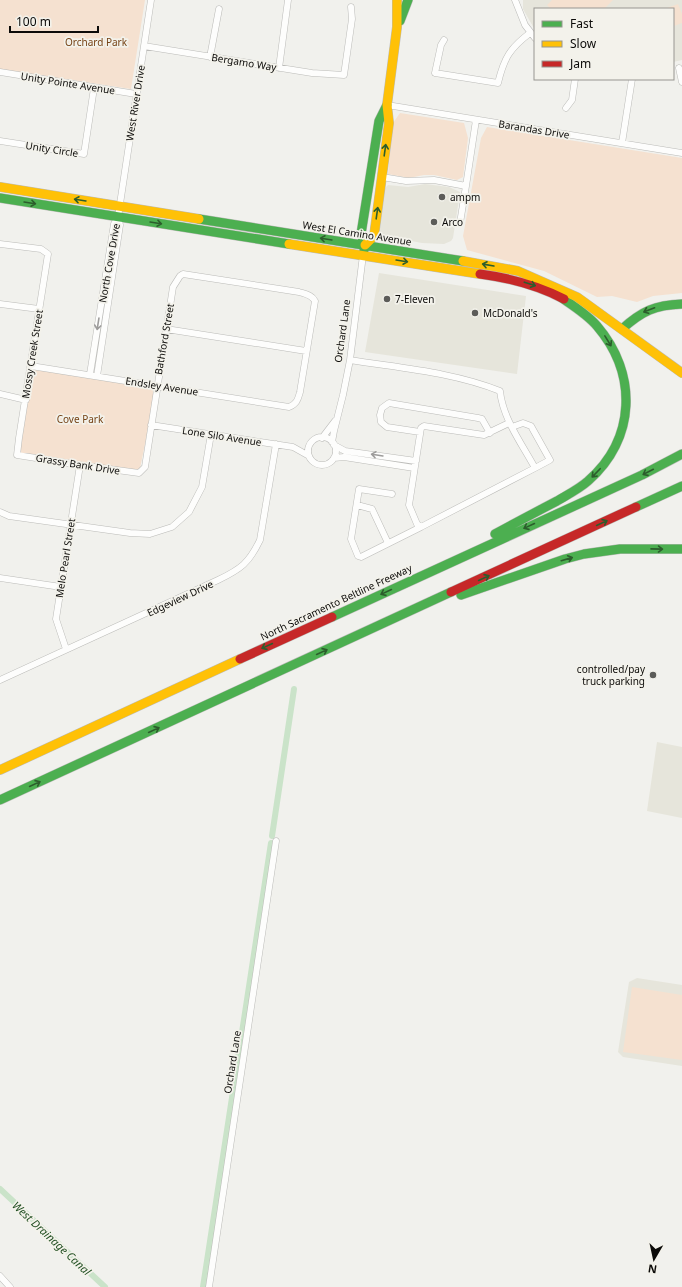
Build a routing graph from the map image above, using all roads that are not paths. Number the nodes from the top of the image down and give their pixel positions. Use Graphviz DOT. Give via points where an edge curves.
graph roads {
  1 [pos="151,0"];
  2 [pos="288,0"];
  3 [pos="397,0"];
  4 [pos="408,0"];
  5 [pos="515,0"];
  6 [pos="351,7"];
  7 [pos="219,9"];
  8 [pos="398,28"];
  9 [pos="530,33"];
  10 [pos="534,37"];
  11 [pos="444,40"];
  12 [pos="144,46"];
  13 [pos="210,56"];
  14 [pos="279,68"];
  15 [pos="678,68"];
  16 [pos="0,72"];
  17 [pos="575,80"];
  18 [pos="632,80"];
  19 [pos="682,82"];
  20 [pos="94,88"];
  21 [pos="136,94"];
  22 [pos="387,105"];
  23 [pos="566,108"];
  24 [pos="476,120"];
  25 [pos="0,141"];
  26 [pos="622,143"];
  27 [pos="682,153"];
  28 [pos="382,177"];
  29 [pos="466,186"];
  30 [pos="0,187"];
  31 [pos="0,198"];
  32 [pos="119,206"];
  33 [pos="118,217"];
  34 [pos="460,223"];
  35 [pos="0,244"];
  36 [pos="365,245"];
  37 [pos="363,255"];
  38 [pos="559,296"];
  39 [pos="0,304"];
  40 [pos="682,304"];
  41 [pos="39,310"];
  42 [pos="166,329"];
  43 [pos="621,332"];
  44 [pos="306,352"];
  45 [pos="350,360"];
  46 [pos="31,366"];
  47 [pos="682,373"];
  48 [pos="90,374"];
  49 [pos="97,376"];
  50 [pos="682,380"];
  51 [pos="156,386"];
  52 [pos="0,394"];
  53 [pos="26,400"];
  54 [pos="337,418"];
  55 [pos="151,425"];
  56 [pos="511,425"];
  57 [pos="420,432"];
  58 [pos="490,433"];
  59 [pos="211,434"];
  60 [pos="322,438"];
  61 [pos="311,443"];
  62 [pos="276,444"];
  63 [pos="333,444"];
  64 [pos="293,447"];
  65 [pos="682,454"];
  66 [pos="18,455"];
  67 [pos="309,456"];
  68 [pos="334,458"];
  69 [pos="416,461"];
  70 [pos="80,465"];
  71 [pos="414,468"];
  72 [pos="535,468"];
  73 [pos="139,473"];
  74 [pos="682,486"];
  75 [pos="392,494"];
  76 [pos="357,506"];
  77 [pos="0,512"];
  78 [pos="70,526"];
  79 [pos="421,527"];
  80 [pos="388,543"];
  81 [pos="682,549"];
  82 [pos="0,578"];
  83 [pos="408,582"];
  84 [pos="61,587"];
  85 [pos="398,617"];
  86 [pos="66,649"];
  87 [pos="0,680"];
  88 [pos="0,770"];
  89 [pos="0,800"];
  90 [pos="276,841"];
  91 [pos="0,1276"];
  92 [pos="10,1287"];
  93 [pos="208,1287"];
  1 -- 12 [label="street, West River Drive"];
  2 -- 14 [label="street"];
  3 -- 8 [label="main road, Orchard Lane"];
  4 -- 8 [label="main road, Orchard Lane"];
  5 -- 9 [label="street"];
  6 -- 14 [label="street, Bergamo Way" via="352,19 344,75"];
  7 -- 13 [label="street"];
  8 -- 22 [label="main road, Orchard Lane"];
  9 -- 10 [label="street"];
  9 -- 11 [label="street" via="518,42 506,57 498,83 435,73"];
  12 -- 13 [label="street, Bergamo Way"];
  12 -- 21 [label="street, West River Drive"];
  13 -- 14 [label="street, Bergamo Way"];
  15 -- 19 [label="street"];
  16 -- 20 [label="street, Unity Pointe Avenue"];
  17 -- 23 [label="street" via="572,100"];
  18 -- 26 [label="street"];
  20 -- 21 [label="street, Unity Pointe Avenue"];
  20 -- 25 [label="street, Unity Circle" via="84,154"];
  21 -- 32 [label="street, West River Drive"];
  22 -- 24 [label="street, Barandas Drive"];
  28 -- 22 [label="main road, Orchard Lane, one-way" via="389,122"];
  22 -- 36 [label="main road, Orchard Lane" via="379,121 361,234"];
  24 -- 26 [label="street, Barandas Drive"];
  24 -- 29 [label="street"];
  26 -- 27 [label="street, Barandas Drive"];
  28 -- 29 [label="street" via="406,181 434,180"];
  36 -- 28 [label="main road, Orchard Lane, one-way" via="374,236"];
  29 -- 34 [label="street"];
  32 -- 30 [label="main road, West El Camino Avenue, one-way"];
  31 -- 33 [label="main road, West El Camino Avenue, one-way"];
  32 -- 33 [label="street, West River Drive"];
  36 -- 32 [label="main road, West El Camino Avenue, one-way"];
  33 -- 37 [label="main road, West El Camino Avenue, one-way"];
  33 -- 48 [label="street, North Cove Drive, one-way" via="113,230"];
  33 -- 49 [label="street, North Cove Drive" via="120,225"];
  35 -- 41 [label="street, Mossy Creek Street" via="41,249 48,254"];
  36 -- 37 [label="main road, Orchard Lane"];
  43 -- 36 [label="main road, West El Camino Avenue, one-way" via="577,297 548,282 518,271"];
  37 -- 38 [label="main road, West El Camino Avenue, one-way" via="501,277 530,284"];
  37 -- 45 [label="street, Orchard Lane"];
  38 -- 43 [label="main road, West El Camino Avenue"];
  38 -- 83 [label="main road, one-way" via="597,325 623,372 626,391 625,417 619,439 599,470 579,488"];
  39 -- 41 [label="street"];
  40 -- 43 [label="main road, one-way" via="649,309 632,319"];
  41 -- 46 [label="street, Mossy Creek Street"];
  42 -- 44 [label="street"];
  42 -- 44 [label="street, Bathford Street" via="173,287 183,274 299,292 309,295 315,301"];
  42 -- 51 [label="street, Bathford Street"];
  43 -- 47 [label="main road, West El Camino Avenue"];
  43 -- 50 [label="main road, West El Camino Avenue"];
  44 -- 51 [label="street, Endsley Avenue" via="300,392 297,401 290,406"];
  45 -- 54 [label="street, Orchard Lane"];
  45 -- 56 [label="street" via="427,372 480,383 500,391 502,406"];
  46 -- 48 [label="street, Endsley Avenue"];
  46 -- 53 [label="street, Mossy Creek Street"];
  48 -- 49 [label="street, Endsley Avenue"];
  49 -- 51 [label="street, Endsley Avenue"];
  51 -- 55 [label="street, Bathford Street"];
  52 -- 53 [label="street"];
  53 -- 66 [label="street, Mossy Creek Street"];
  54 -- 60 [label="street, Orchard Lane"];
  54 -- 63 [label="street, Orchard Lane"];
  55 -- 59 [label="street, Lone Silo Avenue"];
  55 -- 73 [label="street, Bathford Street" via="145,466"];
  56 -- 58 [label="street"];
  56 -- 72 [label="street"];
  56 -- 72 [label="street" via="522,423 531,426 550,460"];
  57 -- 58 [label="street" via="424,426 484,436"];
  57 -- 58 [label="street" via="387,427 381,422 382,408 389,403 478,418 482,419"];
  57 -- 69 [label="street"];
  59 -- 62 [label="street, Lone Silo Avenue"];
  59 -- 78 [label="street" via="202,487 189,512 172,527 150,534"];
  60 -- 61 [label="street"];
  60 -- 63 [label="street"];
  61 -- 64 [label="street, Lone Silo Avenue"];
  61 -- 67 [label="street"];
  62 -- 64 [label="street, Lone Silo Avenue"];
  62 -- 86 [label="street, Edgeview Drive" via="260,540 247,562 218,580"];
  63 -- 68 [label="street"];
  69 -- 63 [label="street, one-way" via="345,450"];
  64 -- 67 [label="street, Lone Silo Avenue"];
  65 -- 83 [label="main road, North Sacramento Beltline Freeway, one-way" via="612,489"];
  66 -- 70 [label="street, Grassy Bank Drive"];
  67 -- 68 [label="street" via="318,465 327,464"];
  68 -- 71 [label="street" via="344,457"];
  69 -- 71 [label="street"];
  70 -- 73 [label="street, Grassy Bank Drive"];
  70 -- 78 [label="street, Melo Pearl Street"];
  71 -- 79 [label="street" via="409,505 417,524"];
  72 -- 79 [label="street"];
  85 -- 74 [label="main road, one-way"];
  75 -- 76 [label="street" via="359,489"];
  76 -- 80 [label="street" via="372,509"];
  76 -- 80 [label="street" via="351,539 358,556 361,557"];
  77 -- 78 [label="street" via="9,516"];
  78 -- 84 [label="street, Melo Pearl Street"];
  79 -- 80 [label="street"];
  85 -- 81 [label="main road, one-way" via="584,554 620,549"];
  82 -- 84 [label="street"];
  83 -- 88 [label="main road, North Sacramento Beltline Freeway, one-way"];
  84 -- 86 [label="street, Melo Pearl Street" via="56,619"];
  89 -- 85 [label="main road, one-way"];
  86 -- 87 [label="street, Edgeview Drive"];
  90 -- 93 [label="street, Orchard Lane"];
  91 -- 92 [label="street"];
}
